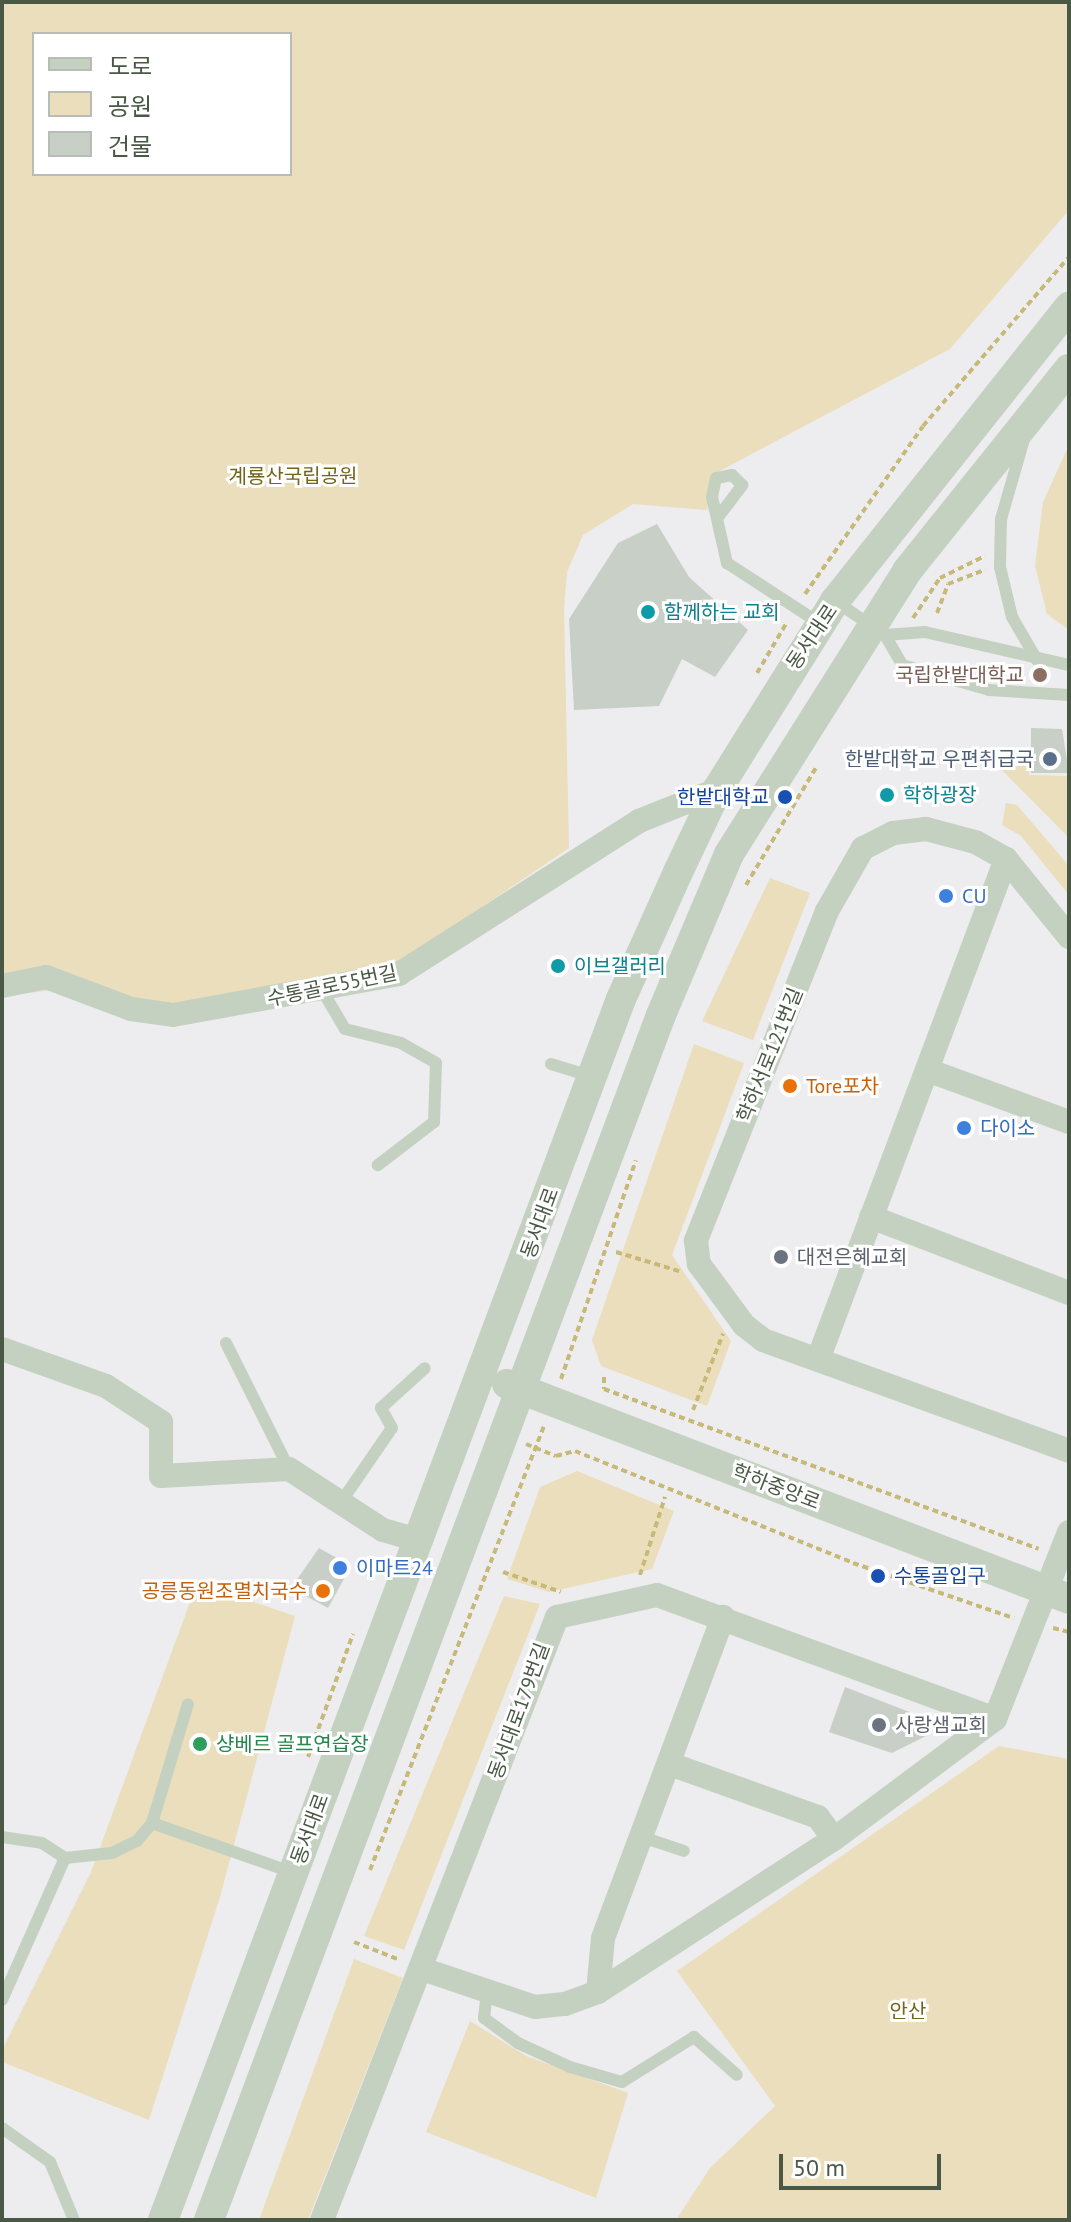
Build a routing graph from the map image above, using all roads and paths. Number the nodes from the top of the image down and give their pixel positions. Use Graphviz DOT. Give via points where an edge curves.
graph roads {
  1 [pos="1069,257"];
  2 [pos="1069,307"];
  3 [pos="1069,369"];
  4 [pos="1028,419"];
  5 [pos="719,516"];
  6 [pos="990,553"];
  7 [pos="991,567"];
  8 [pos="931,571"];
  9 [pos="940,578"];
  10 [pos="948,584"];
  11 [pos="806,593"];
  12 [pos="921,607"];
  13 [pos="828,613"];
  14 [pos="937,613"];
  15 [pos="878,630"];
  16 [pos="1037,660"];
  17 [pos="1069,665"];
  18 [pos="1069,695"];
  19 [pos="821,760"];
  20 [pos="717,790"];
  21 [pos="1006,859"];
  22 [pos="741,896"];
  23 [pos="1069,937"];
  24 [pos="2,986"];
  25 [pos="322,990"];
  26 [pos="551,1064"];
  27 [pos="927,1070"];
  28 [pos="593,1077"];
  29 [pos="1069,1122"];
  30 [pos="638,1148"];
  31 [pos="378,1165"];
  32 [pos="871,1217"];
  33 [pos="616,1252"];
  34 [pos="689,1274"];
  35 [pos="1069,1293"];
  36 [pos="727,1322"];
  37 [pos="578,1336"];
  38 [pos="226,1343"];
  39 [pos="2,1349"];
  40 [pos="819,1357"];
  41 [pos="425,1368"];
  42 [pos="483,1375"];
  43 [pos="604,1377"];
  44 [pos="524,1390"];
  45 [pos="693,1410"];
  46 [pos="1069,1451"];
  47 [pos="289,1469"];
  48 [pos="665,1497"];
  49 [pos="339,1505"];
  50 [pos="1069,1532"];
  51 [pos="417,1540"];
  52 [pos="1032,1547"];
  53 [pos="503,1572"];
  54 [pos="637,1583"];
  55 [pos="566,1593"];
  56 [pos="1058,1595"];
  57 [pos="723,1617"];
  58 [pos="1008,1617"];
  59 [pos="1069,1624"];
  60 [pos="1067,1632"];
  61 [pos="188,1704"];
  62 [pos="995,1719"];
  63 [pos="670,1764"];
  64 [pos="152,1823"];
  65 [pos="2,1837"];
  66 [pos="642,1837"];
  67 [pos="834,1839"];
  68 [pos="684,1851"];
  69 [pos="65,1858"];
  70 [pos="294,1873"];
  71 [pos="367,1878"];
  72 [pos="354,1942"];
  73 [pos="415,1966"];
  74 [pos="598,1992"];
  75 [pos="487,1993"];
  76 [pos="2,2000"];
  77 [pos="737,2075"];
  78 [pos="2,2128"];
  79 [pos="74,2220"];
  80 [pos="163,2220"];
  81 [pos="209,2220"];
  82 [pos="322,2220"];
  1 -- 11 [label="path" via="923,426"];
  2 -- 13 [label="street, 동서대로"];
  3 -- 4 [label="street, 동서대로"];
  4 -- 15 [label="street, 동서대로" via="916,558"];
  4 -- 16 [label="lane" via="1023,458 1001,519 1000,567 1012,617"];
  5 -- 13 [label="lane" via="727,563"];
  6 -- 9 [label="path"];
  7 -- 10 [label="path"];
  8 -- 9 [label="path"];
  9 -- 10 [label="path"];
  9 -- 12 [label="path"];
  10 -- 14 [label="path"];
  13 -- 15 [label="lane"];
  13 -- 20 [label="street, 동서대로"];
  15 -- 16 [label="lane" via="925,632"];
  15 -- 18 [label="lane" via="902,665 942,679"];
  15 -- 44 [label="street, 동서대로" via="729,854 686,950"];
  16 -- 17 [label="lane"];
  19 -- 22 [label="path"];
  20 -- 25 [label="street, 수통골로55번길" via="639,821 399,974"];
  20 -- 28 [label="street, 동서대로" via="621,999"];
  21 -- 23 [label="street, 학하서로121번길"];
  21 -- 27 [label="street"];
  21 -- 40 [label="street, 학하서로121번길" via="975,842 926,829 893,833 863,848 827,911 696,1241 699,1264 744,1325 763,1340"];
  24 -- 25 [label="street, 수통골로55번길" via="46,977 131,1009 173,1015"];
  25 -- 31 [label="lane" via="345,1029 401,1043 436,1063 434,1122"];
  26 -- 28 [label="lane"];
  27 -- 29 [label="street"];
  27 -- 32 [label="street"];
  28 -- 42 [label="street, 동서대로"];
  30 -- 37 [label="path" via="631,1187"];
  32 -- 35 [label="street"];
  32 -- 40 [label="street"];
  33 -- 34 [label="path"];
  36 -- 45 [label="path"];
  38 -- 47 [label="lane"];
  39 -- 47 [label="street" via="106,1386 161,1422 161,1476"];
  40 -- 46 [label="street, 학하서로121번길"];
  41 -- 49 [label="lane" via="381,1408 392,1428"];
  42 -- 44 [label="street, 학하중앙로"];
  42 -- 51 [label="street, 동서대로"];
  43 -- 52 [label="path" via="604,1389"];
  44 -- 56 [label="street, 학하중앙로"];
  44 -- 81 [label="street, 동서대로"];
  47 -- 49 [label="street"];
  48 -- 54 [label="path"];
  49 -- 51 [label="street" via="383,1530"];
  50 -- 56 [label="street"];
  51 -- 70 [label="street, 동서대로"];
  53 -- 55 [label="path"];
  56 -- 62 [label="street"];
  57 -- 62 [label="street, 동서대로179번길"];
  57 -- 63 [label="street"];
  57 -- 73 [label="street, 동서대로179번길" via="657,1595 557,1617"];
  58 -- 71 [label="path" via="853,1563 575,1451 556,1456 536,1448"];
  59 -- 60 [label="path"];
  61 -- 64 [label="lane"];
  62 -- 67 [label="street"];
  63 -- 66 [label="street"];
  63 -- 67 [label="street" via="818,1817"];
  64 -- 69 [label="lane" via="137,1841 112,1853"];
  64 -- 70 [label="lane"];
  65 -- 69 [label="lane" via="42,1843"];
  66 -- 68 [label="lane"];
  66 -- 74 [label="street" via="603,1938"];
  67 -- 74 [label="street"];
  69 -- 76 [label="lane"];
  70 -- 80 [label="street, 동서대로"];
  72 -- 73 [label="path"];
  73 -- 75 [label="street"];
  73 -- 82 [label="street, 동서대로179번길"];
  74 -- 75 [label="street" via="535,2007"];
  75 -- 77 [label="lane" via="484,2018 518,2043 570,2067 622,2082 694,2037"];
  78 -- 79 [label="lane" via="50,2162"];
}
